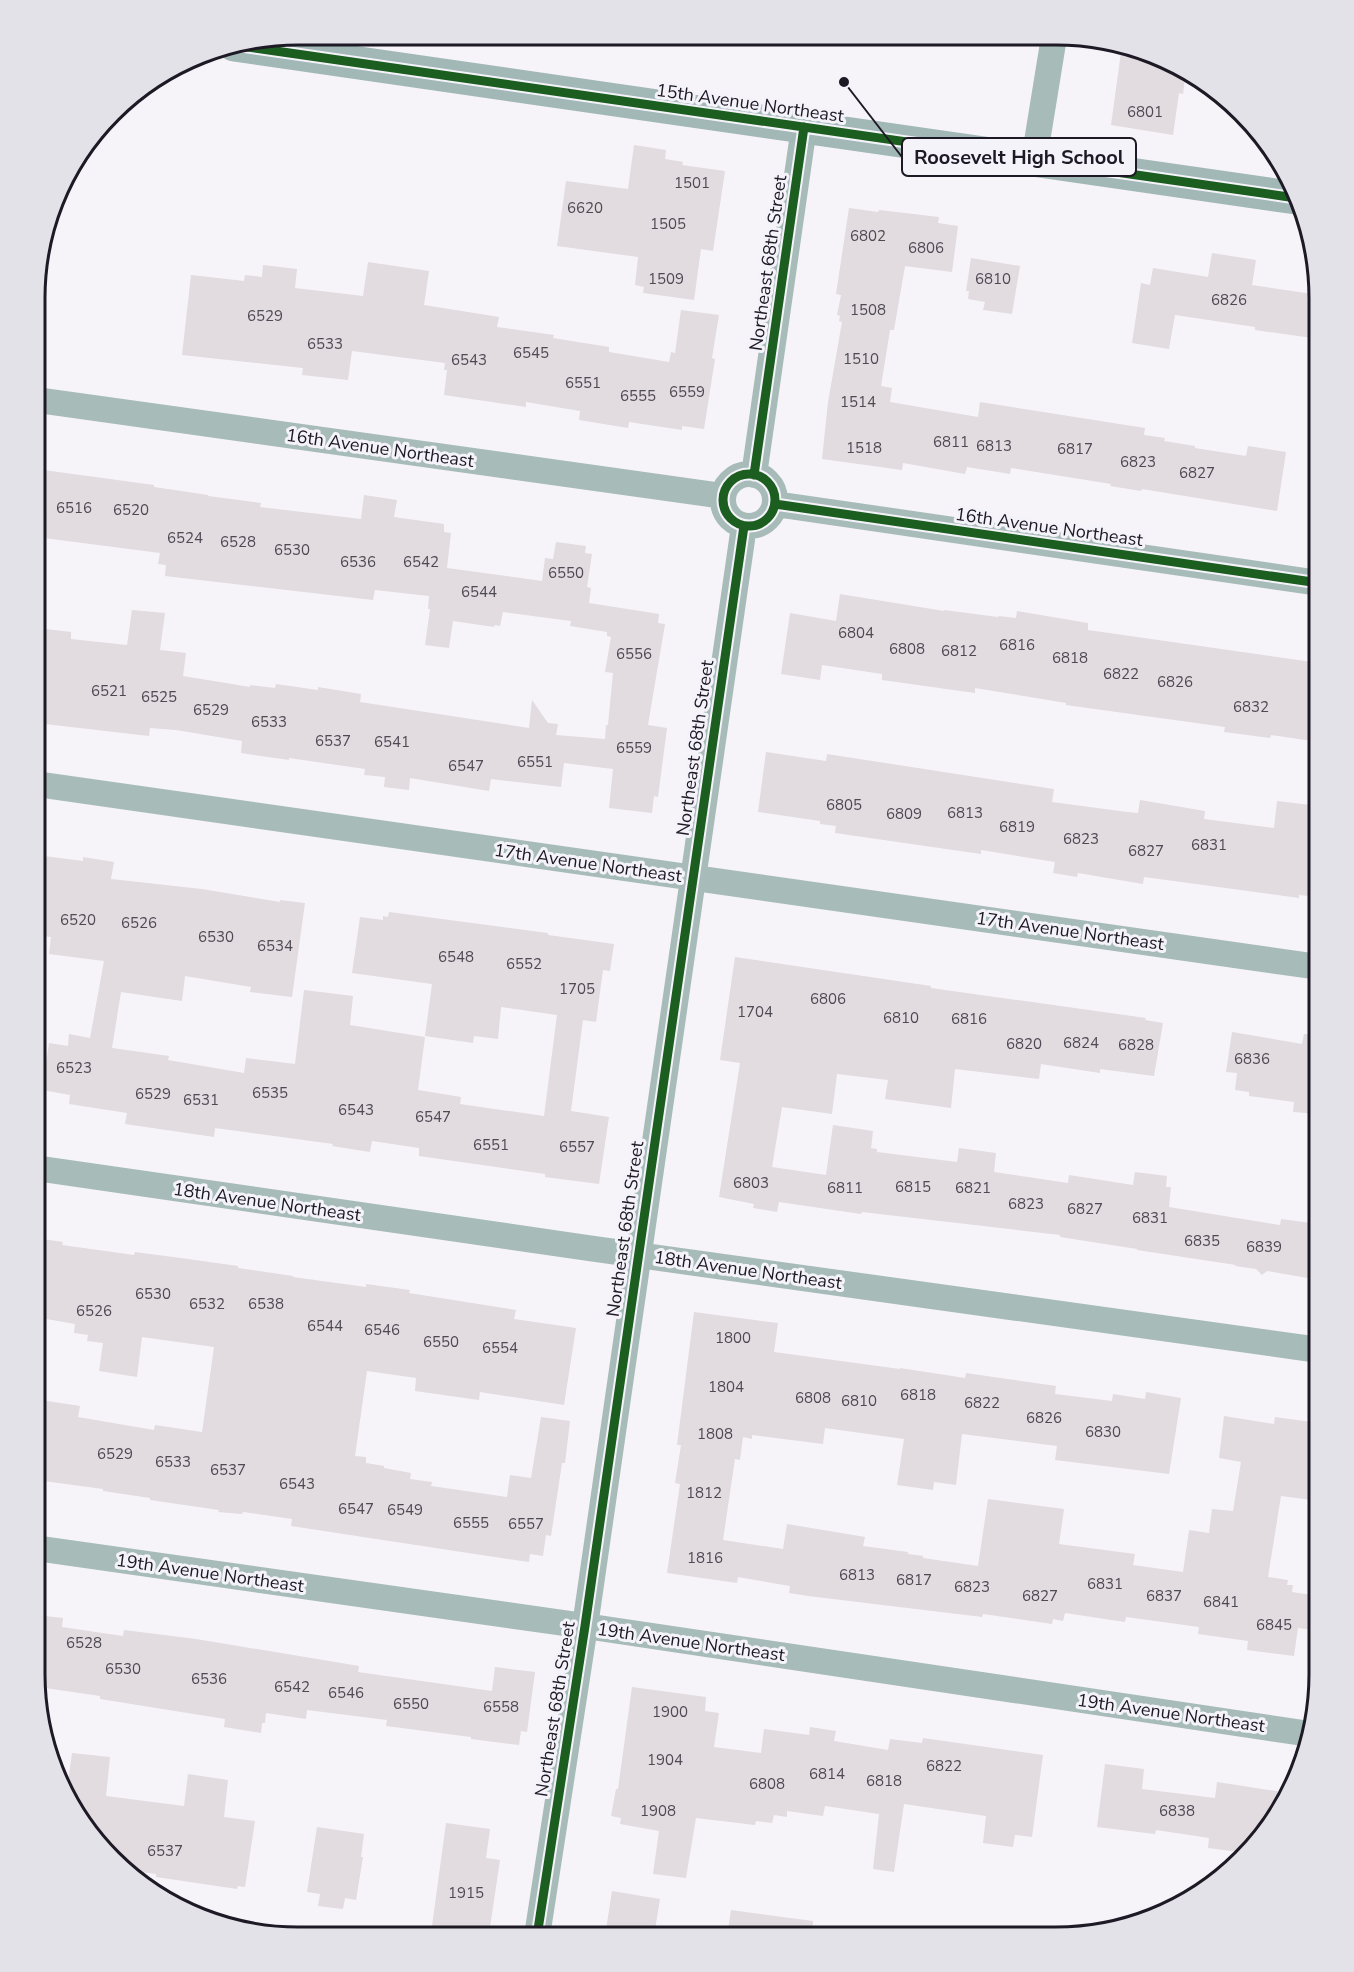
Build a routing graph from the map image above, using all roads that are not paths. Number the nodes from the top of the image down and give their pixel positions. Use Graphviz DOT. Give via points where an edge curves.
graph roads {
  1 [pos="1053,45"];
  2 [pos="259,48"];
  3 [pos="804,127"];
  4 [pos="1034,160"];
  5 [pos="1288,197"];
  6 [pos="45,401"];
  7 [pos="754,475"];
  8 [pos="723,496"];
  9 [pos="775,504"];
  10 [pos="744,526"];
  11 [pos="1309,582"];
  12 [pos="45,785"];
  13 [pos="693,878"];
  14 [pos="1309,966"];
  15 [pos="45,1169"];
  16 [pos="637,1254"];
  17 [pos="1309,1349"];
  18 [pos="45,1549"];
  19 [pos="585,1626"];
  20 [pos="1302,1733"];
  21 [pos="538,1927"];
  1 -- 4 [label="street"];
  2 -- 3 [label="main road, 15th Avenue Northeast"];
  3 -- 4 [label="main road, 15th Avenue Northeast"];
  3 -- 7 [label="street, Northeast 68th Street"];
  4 -- 5 [label="main road, 15th Avenue Northeast"];
  6 -- 8 [label="street, 16th Avenue Northeast"];
  7 -- 8 [label="street" via="735,477"];
  7 -- 9 [label="street" via="767,481"];
  8 -- 10 [label="street" via="726,514"];
  9 -- 10 [label="street" via="766,520"];
  9 -- 11 [label="street, 16th Avenue Northeast"];
  10 -- 13 [label="street, Northeast 68th Street"];
  12 -- 13 [label="street, 17th Avenue Northeast"];
  13 -- 14 [label="street, 17th Avenue Northeast"];
  13 -- 16 [label="street, Northeast 68th Street"];
  15 -- 16 [label="street, 18th Avenue Northeast"];
  16 -- 17 [label="street, 18th Avenue Northeast"];
  16 -- 19 [label="street, Northeast 68th Street"];
  18 -- 19 [label="street, 19th Avenue Northeast"];
  19 -- 20 [label="street, 19th Avenue Northeast"];
  19 -- 21 [label="street, Northeast 68th Street"];
}
